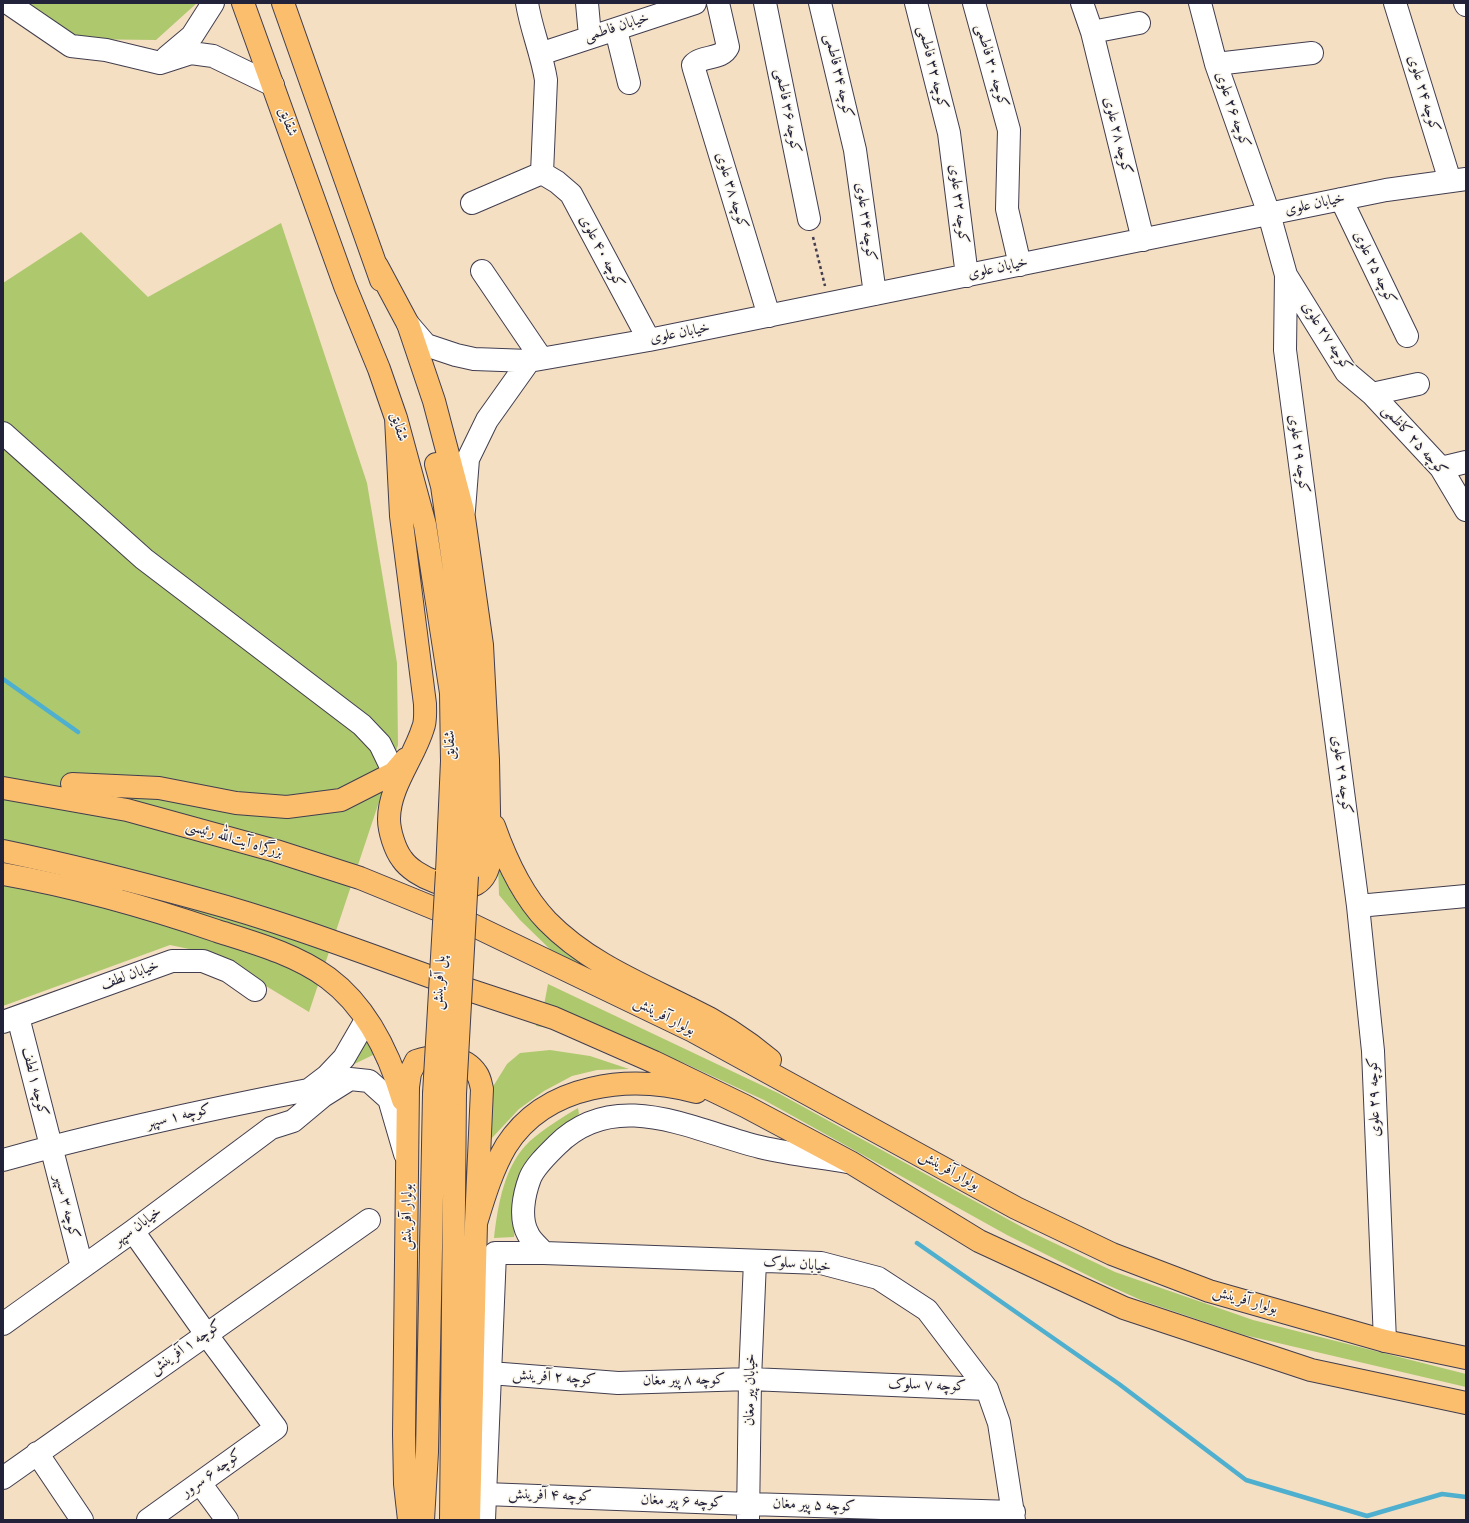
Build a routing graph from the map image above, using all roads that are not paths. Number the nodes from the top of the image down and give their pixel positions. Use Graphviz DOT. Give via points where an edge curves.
graph roads {
  1 [pos="8,3"];
  2 [pos="213,3"];
  3 [pos="243,3"];
  4 [pos="283,3"];
  5 [pos="527,3"];
  6 [pos="587,3"];
  7 [pos="695,3"];
  8 [pos="718,3"];
  9 [pos="765,3"];
  10 [pos="820,3"];
  11 [pos="916,3"];
  12 [pos="974,3"];
  13 [pos="1082,3"];
  14 [pos="1203,3"];
  15 [pos="1396,5"];
  16 [pos="1139,23"];
  17 [pos="616,30"];
  18 [pos="1092,32"];
  19 [pos="590,36"];
  20 [pos="1312,53"];
  21 [pos="540,54"];
  22 [pos="160,63"];
  23 [pos="1216,64"];
  24 [pos="629,84"];
  25 [pos="273,85"];
  26 [pos="949,133"];
  27 [pos="855,150"];
  28 [pos="542,173"];
  29 [pos="1458,180"];
  30 [pos="1341,199"];
  31 [pos="472,203"];
  32 [pos="1268,214"];
  33 [pos="809,219"];
  34 [pos="1143,240"];
  35 [pos="1020,265"];
  36 [pos="377,266"];
  37 [pos="482,271"];
  38 [pos="1286,275"];
  39 [pos="967,276"];
  40 [pos="875,294"];
  41 [pos="769,316"];
  42 [pos="408,324"];
  43 [pos="1407,336"];
  44 [pos="649,340"];
  45 [pos="535,359"];
  46 [pos="1418,384"];
  47 [pos="1372,394"];
  48 [pos="396,418"];
  49 [pos="3,433"];
  50 [pos="1466,462"];
  51 [pos="1441,468"];
  52 [pos="1466,510"];
  53 [pos="463,511"];
  54 [pos="414,751"];
  55 [pos="394,773"];
  56 [pos="6,788"];
  57 [pos="489,811"];
  58 [pos="3,851"];
  59 [pos="45,860"];
  60 [pos="3,874"];
  61 [pos="457,874"];
  62 [pos="1466,896"];
  63 [pos="114,898"];
  64 [pos="1358,906"];
  65 [pos="458,918"];
  66 [pos="255,990"];
  67 [pos="10,1019"];
  68 [pos="366,1020"];
  69 [pos="308,1090"];
  70 [pos="445,1094"];
  71 [pos="815,1099"];
  72 [pos="744,1106"];
  73 [pos="408,1116"];
  74 [pos="271,1128"];
  75 [pos="51,1147"];
  76 [pos="3,1160"];
  77 [pos="850,1162"];
  78 [pos="408,1167"];
  79 [pos="370,1220"];
  80 [pos="476,1223"];
  81 [pos="133,1231"];
  82 [pos="544,1252"];
  83 [pos="755,1261"];
  84 [pos="82,1266"];
  85 [pos="5,1317"];
  86 [pos="206,1334"];
  87 [pos="1385,1341"];
  88 [pos="1466,1358"];
  89 [pos="490,1373"];
  90 [pos="750,1379"];
  91 [pos="618,1383"];
  92 [pos="866,1384"];
  93 [pos="987,1389"];
  94 [pos="1466,1403"];
  95 [pos="37,1453"];
  96 [pos="3,1478"];
  97 [pos="200,1483"];
  98 [pos="485,1494"];
  99 [pos="616,1499"];
  100 [pos="748,1512"];
  101 [pos="1014,1516"];
  102 [pos="82,1520"];
  103 [pos="148,1520"];
  104 [pos="227,1520"];
  105 [pos="408,1520"];
  106 [pos="423,1520"];
  107 [pos="451,1520"];
  108 [pos="469,1520"];
  109 [pos="484,1520"];
  1 -- 22 [label="street" via="71,46 106,50"];
  2 -- 22 [label="street" via="192,36"];
  3 -- 25 [label="main road, شقایق"];
  4 -- 36 [label="main road, شقایق"];
  5 -- 21 [label="street"];
  6 -- 19 [label="street"];
  7 -- 17 [label="street, خیابان فاطمی"];
  8 -- 41 [label="street, کوچه ۳۸ علوی" via="728,47 724,53 696,61 693,65"];
  9 -- 33 [label="street, کوچه ۳۶ فاطمی"];
  10 -- 27 [label="street, کوچه ۳۴ فاطمی"];
  11 -- 26 [label="street, کوچه ۳۲ فاطمی"];
  12 -- 35 [label="street, کوچه ۳۰ فاطمی" via="1009,130 1007,209"];
  13 -- 18 [label="street, کوچه ۲۸ علوی"];
  14 -- 23 [label="street, کوچه ۲۶ علوی"];
  15 -- 29 [label="street, کوچه ۲۴ علوی"];
  16 -- 18 [label="street"];
  17 -- 19 [label="street, خیابان فاطمی"];
  17 -- 24 [label="street"];
  18 -- 34 [label="street, کوچه ۲۸ علوی"];
  19 -- 21 [label="street, خیابان فاطمی"];
  20 -- 23 [label="street"];
  21 -- 28 [label="street" via="546,80"];
  22 -- 25 [label="street" via="191,53 213,56"];
  23 -- 32 [label="street, کوچه ۲۶ علوی"];
  25 -- 48 [label="main road, شقایق" via="345,286"];
  26 -- 39 [label="street, کوچه ۳۲ علوی"];
  27 -- 40 [label="street, کوچه ۳۴ علوی"];
  28 -- 31 [label="street"];
  28 -- 44 [label="street, کوچه ۴۰ علوی" via="571,194"];
  29 -- 30 [label="street, خیابان علوی"];
  30 -- 32 [label="street, خیابان علوی"];
  30 -- 43 [label="street, کوچه ۲۵ علوی"];
  32 -- 34 [label="street, خیابان علوی"];
  32 -- 38 [label="street, کوچه ۲۹ علوی"];
  34 -- 35 [label="street, خیابان علوی"];
  35 -- 39 [label="street, خیابان علوی"];
  36 -- 42 [label="main road, شقایق"];
  36 -- 61 [label="main road, شقایق" via="414,383 442,486 472,692 472,800"];
  37 -- 45 [label="street"];
  38 -- 47 [label="street, کوچه ۲۷ علوی" via="1346,372"];
  38 -- 64 [label="street, کوچه ۲۹ علوی" via="1285,350"];
  39 -- 40 [label="street, خیابان علوی"];
  40 -- 41 [label="street, خیابان علوی"];
  41 -- 44 [label="street, خیابان علوی"];
  42 -- 45 [label="street, خیابان علوی" via="426,345 456,355 474,359"];
  42 -- 53 [label="main road, شقایق" via="434,401"];
  44 -- 45 [label="street, خیابان علوی"];
  45 -- 53 [label="street" via="487,420 468,459"];
  46 -- 47 [label="street"];
  47 -- 51 [label="street, کوچه ۲۵ کاظمی"];
  48 -- 54 [label="main road, شقایق" via="401,516 425,704 424,727"];
  48 -- 61 [label="main road, شقایق" via="425,525 451,693"];
  49 -- 55 [label="street" via="144,559 362,725 380,744"];
  50 -- 51 [label="street"];
  51 -- 52 [label="street, کوچه ۲۵ کاظمی"];
  53 -- 57 [label="main road, شقایق" via="482,645"];
  54 -- 55 [label="main road"];
  54 -- 57 [label="main road, شقایق" via="392,797 388,820 394,844 402,860 418,874 436,882 460,887 476,884 486,874 490,861"];
  55 -- 56 [label="main road" via="341,800 287,807 236,803 159,788 72,784"];
  56 -- 65 [label="main road, بزرگراه آیت‌الله رئیسی" via="127,810 276,851 360,878"];
  57 -- 71 [label="main road" via="501,844 523,890 547,921 563,936 620,975 718,1024 761,1053"];
  58 -- 59 [label="main road"];
  59 -- 63 [label="main road"];
  59 -- 72 [label="main road" via="203,900 293,928 554,1018 654,1062"];
  60 -- 63 [label="main road"];
  61 -- 70 [label="main road, پل آفرینش, bridge"];
  62 -- 64 [label="street"];
  63 -- 68 [label="main road" via="278,951 307,965 329,979"];
  64 -- 87 [label="street, کوچه ۲۹ علوی" via="1373,1051"];
  65 -- 71 [label="main road, بولوار آفرینش" via="693,1031"];
  66 -- 67 [label="street, خیابان لطف" via="228,971 203,961 172,961"];
  67 -- 75 [label="street, کوچه ۱ لطف"];
  68 -- 69 [label="street, خیابان سپهر" via="344,1058 327,1076"];
  68 -- 73 [label="main road" via="387,1055"];
  69 -- 74 [label="street, خیابان سپهر" via="284,1108"];
  69 -- 75 [label="street, کوچه ۱ سپهر"];
  70 -- 106 [label="main road, بولوار آفرینش"];
  70 -- 107 [label="main road"];
  71 -- 87 [label="main road, بولوار آفرینش" via="1016,1208 1112,1254 1209,1291"];
  72 -- 77 [label="main road"];
  72 -- 80 [label="main road" via="663,1084 625,1083 588,1089 563,1099 539,1112 507,1145 486,1189"];
  73 -- 78 [label="main road, بولوار آفرینش"];
  73 -- 80 [label="main road, بولوار آفرینش" via="410,1073 416,1061 428,1057 449,1057 468,1064 478,1075 482,1089"];
  74 -- 78 [label="street, خیابان سپهر" via="292,1121 350,1080 369,1081 389,1099"];
  74 -- 81 [label="street, خیابان سپهر"];
  75 -- 76 [label="street, کوچه ۱ سپهر"];
  75 -- 84 [label="street, کوچه ۳ سپهر"];
  77 -- 82 [label="street" via="761,1148 671,1120 642,1115 615,1115 574,1131 548,1154 531,1176 525,1194 523,1217 527,1234"];
  77 -- 94 [label="main road" via="979,1241 1124,1308 1310,1370"];
  78 -- 105 [label="main road, بولوار آفرینش" via="404,1434"];
  79 -- 86 [label="street, کوچه ۱ آفرینش"];
  80 -- 108 [label="main road"];
  81 -- 84 [label="street, خیابان سپهر"];
  81 -- 86 [label="street"];
  82 -- 83 [label="street, خیابان سلوک"];
  82 -- 89 [label="street, خیابان سلوک" via="495,1253"];
  83 -- 90 [label="street, خیابان پیر مغان"];
  83 -- 93 [label="street, خیابان سلوک" via="821,1263 878,1278 927,1310"];
  84 -- 85 [label="street, خیابان سپهر"];
  86 -- 95 [label="street, کوچه ۱ آفرینش"];
  86 -- 97 [label="street, کوچه ۶ سرور" via="276,1428"];
  87 -- 88 [label="main road, بولوار آفرینش"];
  89 -- 91 [label="street, کوچه ۲ آفرینش"];
  89 -- 98 [label="street"];
  90 -- 91 [label="street, کوچه ۸ پیر مغان"];
  90 -- 92 [label="street, کوچه ۸ پیر مغان"];
  90 -- 100 [label="street, خیابان پیر مغان"];
  92 -- 93 [label="street, کوچه ۷ سلوک"];
  93 -- 101 [label="street, خیابان سلوک" via="999,1423"];
  95 -- 96 [label="street, کوچه ۱ آفرینش"];
  95 -- 102 [label="street"];
  97 -- 103 [label="street, کوچه ۶ سرور"];
  97 -- 104 [label="street"];
  98 -- 99 [label="street, کوچه ۴ آفرینش"];
  98 -- 109 [label="street"];
  99 -- 100 [label="street, کوچه ۶ پیر مغان"];
  100 -- 101 [label="street, کوچه ۵ پیر مغان" via="879,1508"];
}
